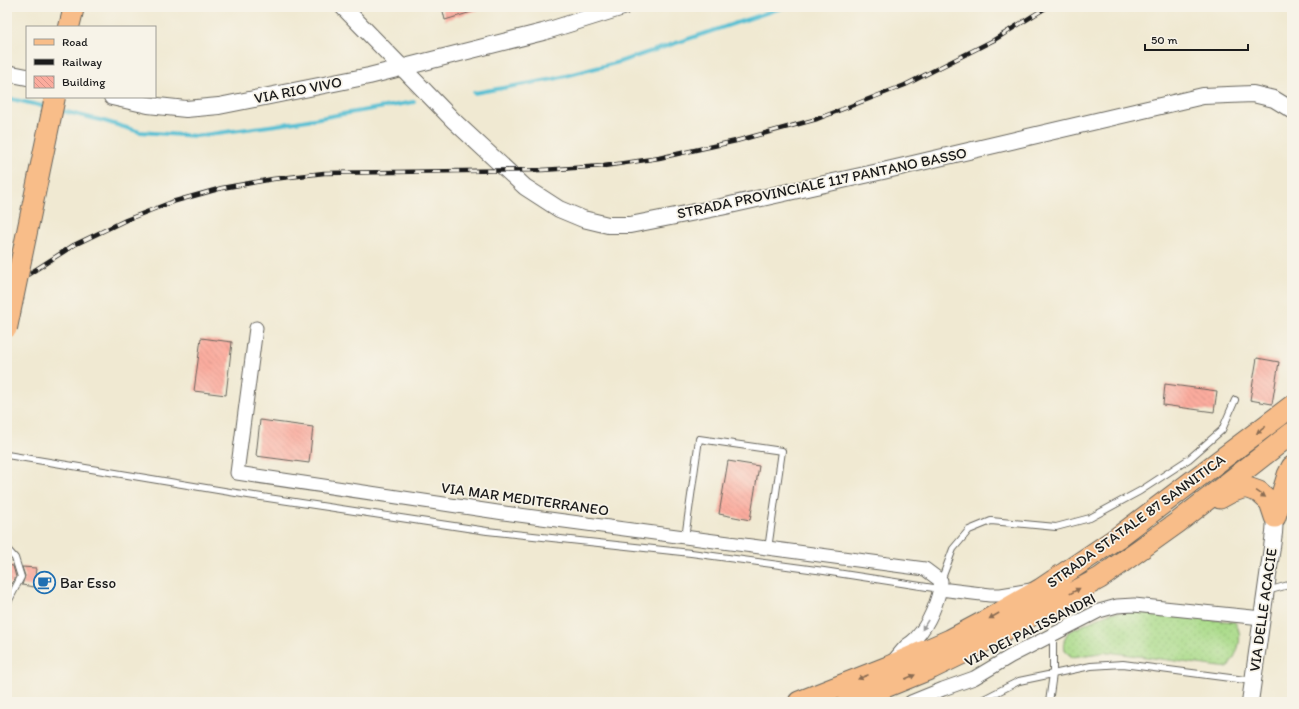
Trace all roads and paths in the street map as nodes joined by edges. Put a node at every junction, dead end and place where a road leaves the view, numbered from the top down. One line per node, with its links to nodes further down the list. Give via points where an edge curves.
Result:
1 (74, 7): 4 (main road)
2 (343, 7): 5 (street)
3 (623, 7): 5 (street, VIA RIO VIVO, via 543,32)
4 (69, 26)
5 (401, 67): 9 (street, VIA RIO VIVO, via 369,76 219,106 186,109); 10 (street, STRADA PROVINCIALE 117 PANTANO BASSO, via 525,187 559,209 583,219 608,225 630,225 721,207 1203,96 1253,94 1274,100)
6 (7, 73): 7 (street)
7 (26, 78)
8 (54, 98): 11 (main road, bridge)
9 (116, 98)
10 (1292, 110)
11 (7, 328)
12 (256, 328): 20 (street, VIA MAR MEDITERRANEO, via 237,473)
13 (1234, 400): 24 (lane, via 1222,430 1189,459 1140,491 1090,518 1056,527 991,521 969,530 953,549)
14 (1292, 406): 25 (highway, STRADA STATALE 87 SANNITICA, one-way to 25, via 1117,538)
15 (1292, 433): 19 (highway, STRADA STATALE 87 SANNITICA)
16 (7, 455): 24 (lane, via 479,530 706,555)
17 (1292, 467): 18 (highway)
18 (1275, 517): 19 (highway, one-way to 18, via 1231,492 1245,487 1259,492 1270,502); 26 (street, VIA DELLE ACACIE)
19 (1177, 523): 34 (highway, STRADA STATALE 87 SANNITICA, one-way to 19, via 932,668 989,639 1100,578)
20 (685, 538): 21 (street, VIA MAR MEDITERRANEO); 21 (lane, via 699,439 782,451)
21 (768, 548): 24 (street, VIA MAR MEDITERRANEO, via 925,569)
22 (7, 549): 27 (lane, via 15,558 21,577)
23 (1292, 584): 26 (lane)
24 (941, 585): 25 (street, via 990,595); 30 (street, one-way to 30, via 925,626 916,639 906,646)
25 (1041, 589): 30 (highway, STRADA STATALE 87 SANNITICA, one-way to 30, via 950,640)
26 (1266, 591): 28 (street, VIA DELLE ACACIE)
27 (7, 604)
28 (1262, 618): 29 (street, VIA DEI PALISSANDRI, via 1134,605 1117,606 1100,610); 32 (street, VIA DELLE ACACIE)
29 (1053, 634): 31 (lane); 35 (street, VIA DEI PALISSANDRI, via 974,678)
30 (888, 667): 33 (highway, STRADA STATALE 87 SANNITICA, one-way to 33)
31 (1054, 674): 32 (lane, via 1091,666 1123,664); 36 (lane, via 1019,681); 37 (lane)
32 (1253, 681): 38 (street, VIA DELLE ACACIE)
33 (799, 702)
34 (848, 702)
35 (912, 702)
36 (978, 702)
37 (1049, 702)
38 (1250, 702)

